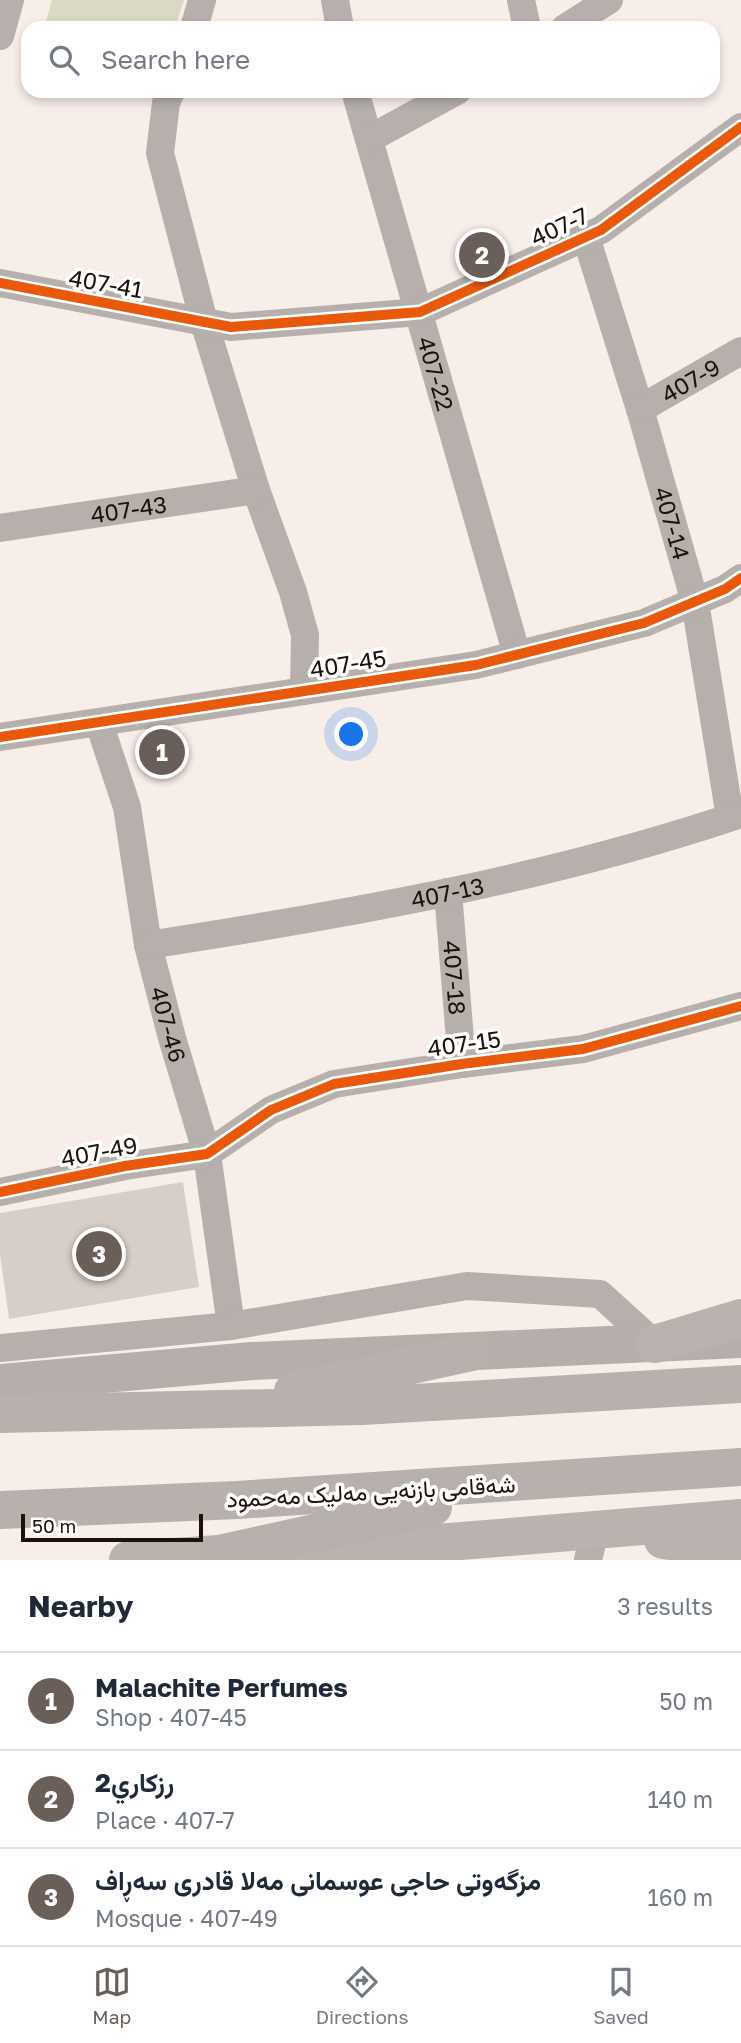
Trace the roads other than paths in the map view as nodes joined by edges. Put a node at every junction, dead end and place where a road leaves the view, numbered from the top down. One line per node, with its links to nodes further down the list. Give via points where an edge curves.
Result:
1 (10, 0): 10 (street)
2 (202, 0): 6 (street)
3 (335, 0): 7 (street)
4 (521, 0): 8 (street)
5 (609, 0): 9 (street)
6 (196, 21)
7 (339, 21)
8 (526, 21)
9 (576, 21)
10 (0, 36)
11 (168, 98): 19 (street, via 160,153)
12 (357, 98): 15 (street, 407-22)
13 (444, 98): 15 (street)
14 (741, 127): 16 (street, 407-7)
15 (369, 139): 18 (street, 407-22)
16 (586, 237): 18 (street, 407-7); 21 (street, 407-14)
17 (0, 283): 19 (street, 407-41)
18 (420, 312): 19 (street, 407-7, via 230,327); 26 (street, 407-22)
19 (204, 323): 22 (street)
20 (741, 351): 21 (street, 407-9)
21 (640, 409): 25 (street, 407-14)
22 (256, 490): 23 (street, 407-43); 27 (street, via 305,635)
23 (0, 528)
24 (741, 579): 25 (street, 407-45)
25 (695, 602): 26 (street, 407-45, via 644,623); 30 (street, 407-14)
26 (517, 655): 27 (street, 407-45)
27 (304, 691): 28 (street, 407-45)
28 (99, 723): 29 (street, 407-45); 32 (street, 407-46, via 127,807)
29 (0, 737)
30 (736, 815): 31 (street, 407-13, via 527,876)
31 (448, 892): 32 (street, 407-13); 34 (street, 407-18)
32 (148, 945): 35 (street, 407-46)
33 (741, 1006): 34 (street, 407-15, via 583,1049)
34 (462, 1064): 35 (street, 407-15, via 334,1084 271,1110)
35 (207, 1154): 36 (street, 407-49); 38 (street, 407-46)
36 (0, 1192)
37 (741, 1318): 40 (main road)
38 (231, 1326): 40 (street, via 467,1286 600,1294); 41 (street)
39 (741, 1339): 40 (main road)
40 (655, 1344): 42 (main road)
41 (0, 1348)
42 (472, 1352): 43 (main road, via 252,1361); 45 (highway)
43 (0, 1384)
44 (741, 1384): 45 (highway, via 362,1406)
45 (206, 1409): 46 (highway)
46 (0, 1414)
47 (741, 1467): 48 (highway, شەقامی بازنەیی مەلیک مەحمود)
48 (551, 1480): 49 (highway, شەقامی بازنەیی مەلیک مەحمود); 53 (highway)
49 (0, 1510)
50 (741, 1518): 51 (main road)
51 (592, 1545): 52 (main road); 54 (main road)
52 (741, 1551)
53 (219, 1554): 54 (main road); 55 (main road)
54 (326, 1556)
55 (128, 1560)

